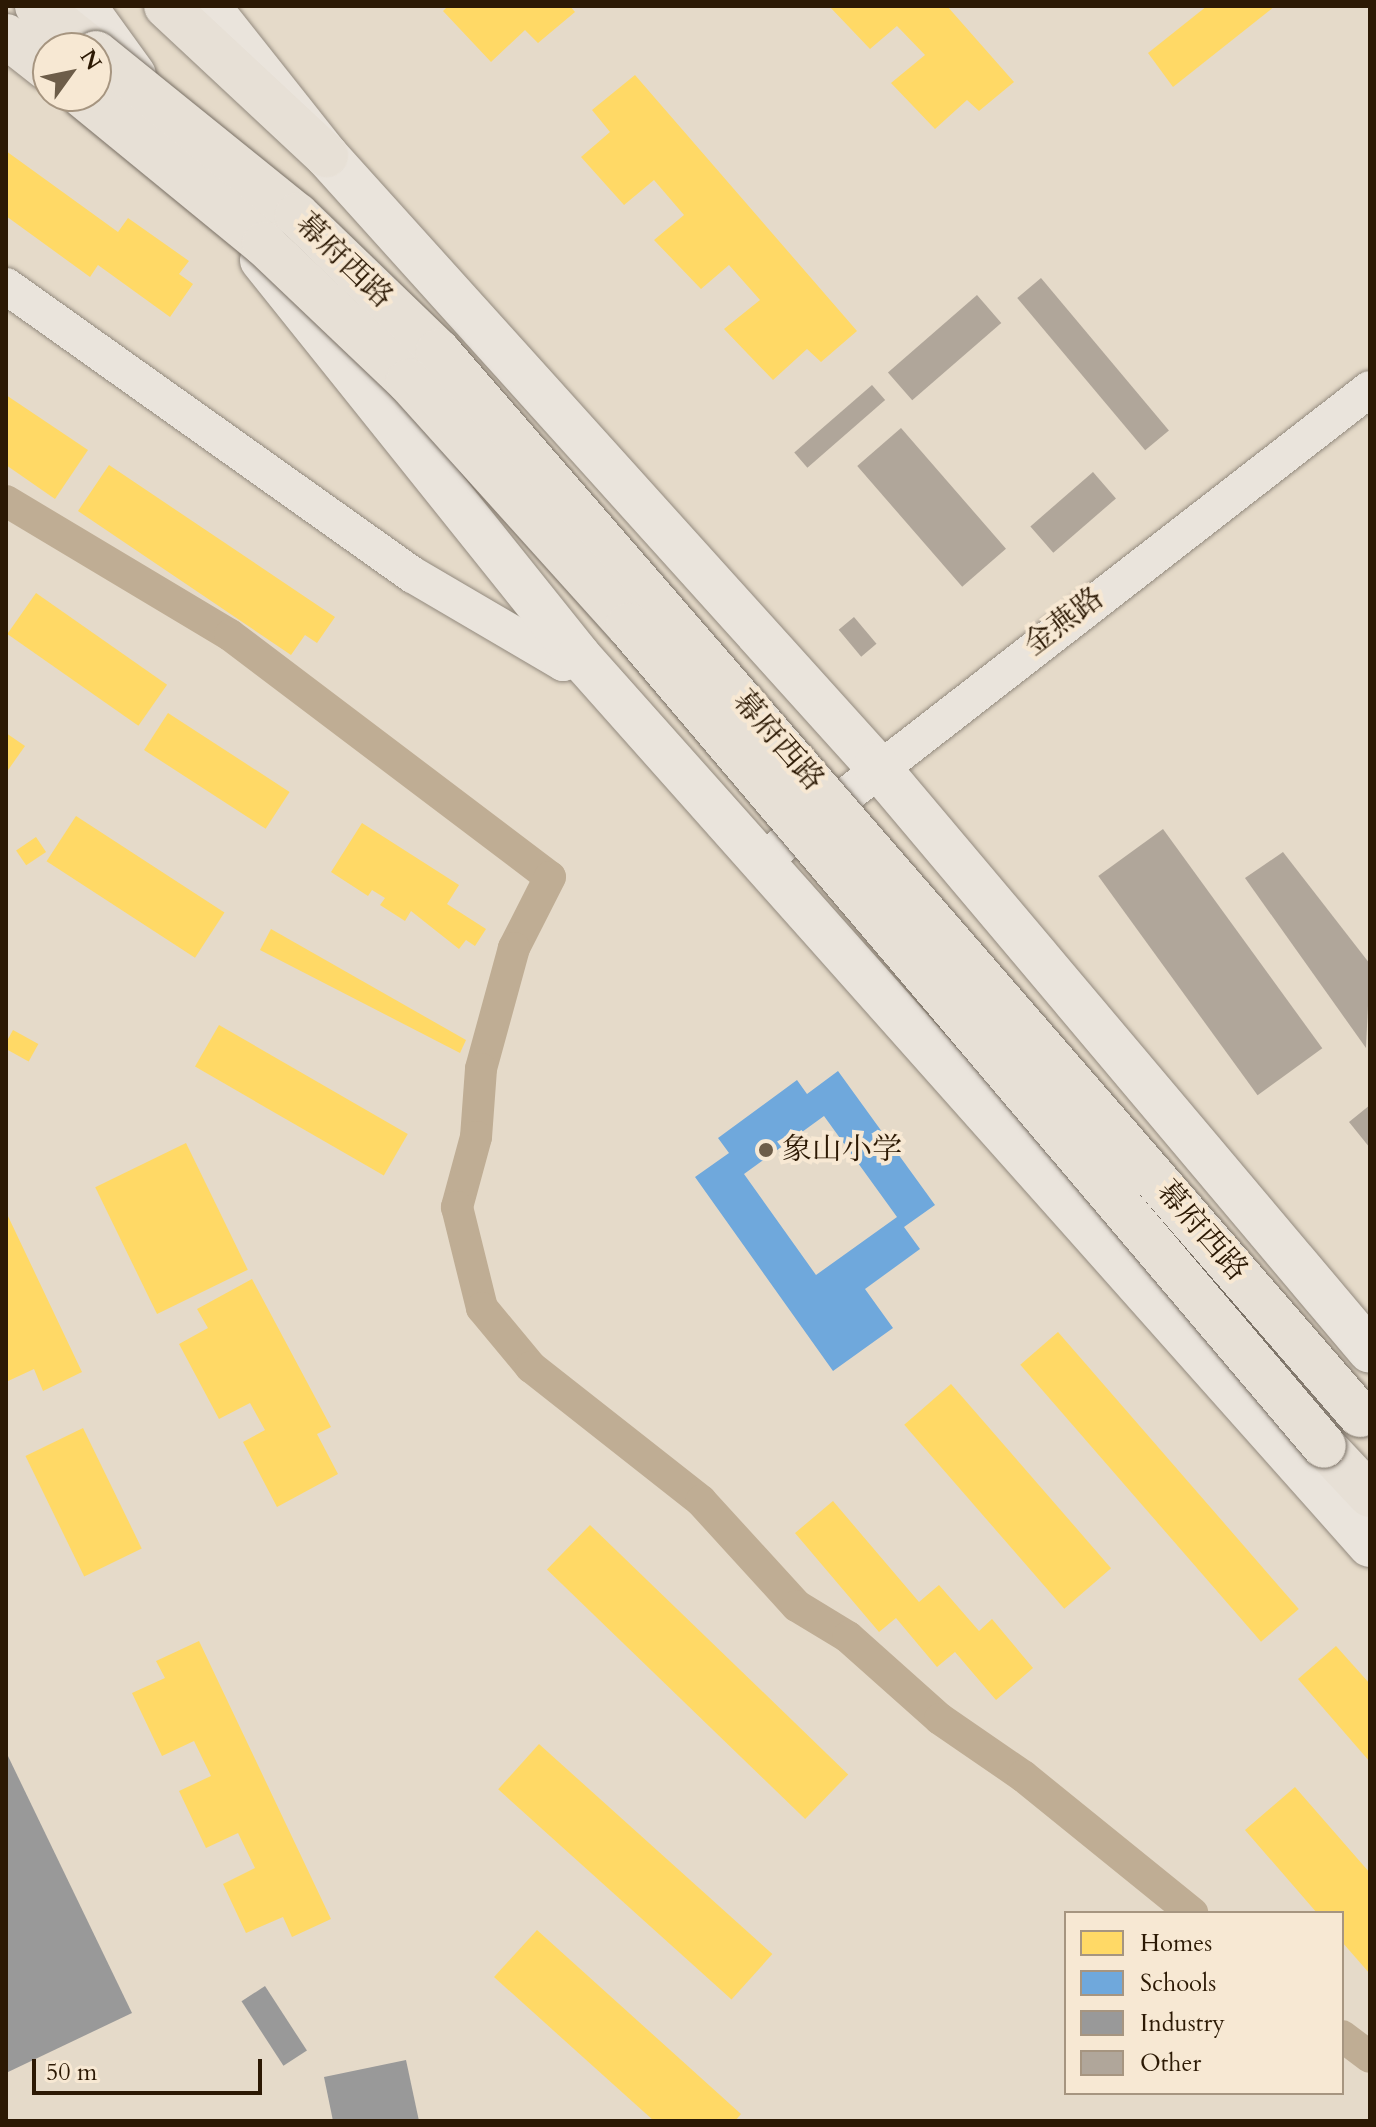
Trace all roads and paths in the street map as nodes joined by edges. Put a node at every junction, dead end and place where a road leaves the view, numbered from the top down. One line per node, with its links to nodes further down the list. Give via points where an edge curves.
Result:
1 (37, 6): 5 (highway)
2 (84, 6): 13 (main road, 幕府西路, via 255,250)
3 (166, 6): 10 (highway)
4 (208, 6): 10 (main road, 幕府西路)
5 (70, 32)
6 (6, 36): 7 (highway)
7 (32, 56)
8 (112, 66): 23 (highway, 幕府西路, bridge, via 297,215 438,351)
9 (103, 112): 24 (highway, 幕府西路, bridge, via 264,244 408,381 628,625 1324,1446)
10 (326, 155): 14 (main road, 幕府西路)
11 (6, 286): 15 (street, via 413,575 563,663)
12 (1370, 389): 17 (street, 金燕路)
13 (468, 518): 15 (main road, 幕府西路); 16 (main road, via 528,535 613,591)
14 (746, 622): 16 (main road, via 745,658 723,678); 17 (main road, 幕府西路)
15 (579, 656): 19 (main road, 幕府西路)
16 (687, 675): 18 (main road)
17 (876, 765): 18 (street, 金燕路); 20 (main road, 幕府西路)
18 (812, 819): 19 (street, 金燕路)
19 (763, 860): 21 (main road, 幕府西路)
20 (1003, 916): 21 (main road, via 943,922 920,942 903,976); 22 (main road, 幕府西路)
21 (903, 1017): 24 (main road, 幕府西路)
22 (1370, 1351)
23 (1365, 1420)
24 (1359, 1508): 25 (main road, 幕府西路)
25 (1370, 1545)

